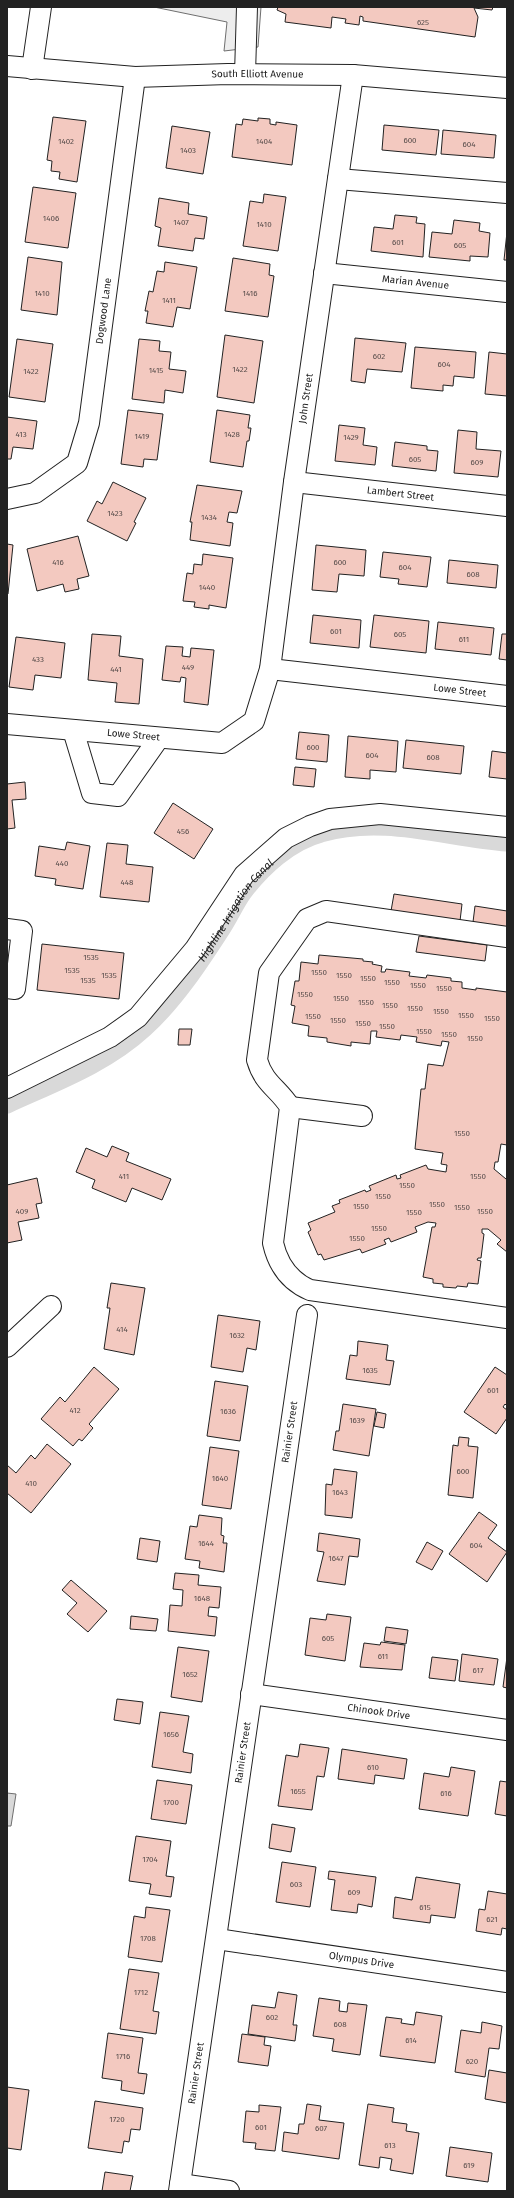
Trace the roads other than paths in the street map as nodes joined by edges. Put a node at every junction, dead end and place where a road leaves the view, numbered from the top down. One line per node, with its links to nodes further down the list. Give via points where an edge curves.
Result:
1 (41, 7): 4 (street)
2 (247, 7): 5 (street)
3 (7, 66): 4 (street, South Elliott Avenue)
4 (32, 69): 7 (street, South Elliott Avenue)
5 (245, 74): 6 (street, South Elliott Avenue); 7 (street, South Elliott Avenue)
6 (353, 75): 8 (street, South Elliott Avenue); 9 (street, John Street)
7 (135, 78): 14 (street, Dogwood Lane, via 87,430 77,463 35,493)
8 (507, 88)
9 (338, 179): 10 (street); 11 (street, John Street)
10 (507, 193)
11 (324, 273): 12 (street, Marian Avenue); 13 (street, John Street)
12 (507, 292)
13 (294, 482): 15 (street, Lambert Street); 16 (street, John Street)
14 (7, 499)
15 (507, 506)
16 (270, 669): 17 (street, Lowe Street); 18 (street, John Street)
17 (507, 696)
18 (254, 721): 21 (street, Lowe Street, via 222,742)
19 (7, 724): 20 (street, Lowe Street)
20 (73, 730): 21 (street, Lowe Street); 21 (street, via 92,793 118,796)
21 (158, 738)
22 (507, 827): 26 (street, via 380,814 330,819 286,838 244,875 195,949 138,1017 110,1037)
23 (7, 929): 25 (street, via 22,931 15,989)
24 (507, 937): 27 (street, via 326,911 307,919 269,973 257,1060 260,1072 267,1083 284,1097)
25 (7, 988)
26 (7, 1088)
27 (290, 1107): 28 (street); 31 (street, via 273,1243 276,1260 288,1276 299,1286 310,1290)
28 (362, 1116)
29 (51, 1306): 32 (street)
30 (307, 1315): 33 (street, Rainier Street)
31 (507, 1318)
32 (7, 1347)
33 (251, 1694): 34 (street, Chinook Drive); 35 (street, Rainier Street)
34 (507, 1730)
35 (216, 1939): 36 (street, Olympus Drive); 37 (street, Rainier Street)
36 (507, 1982)
37 (180, 2188): 38 (street)
38 (229, 2191)

